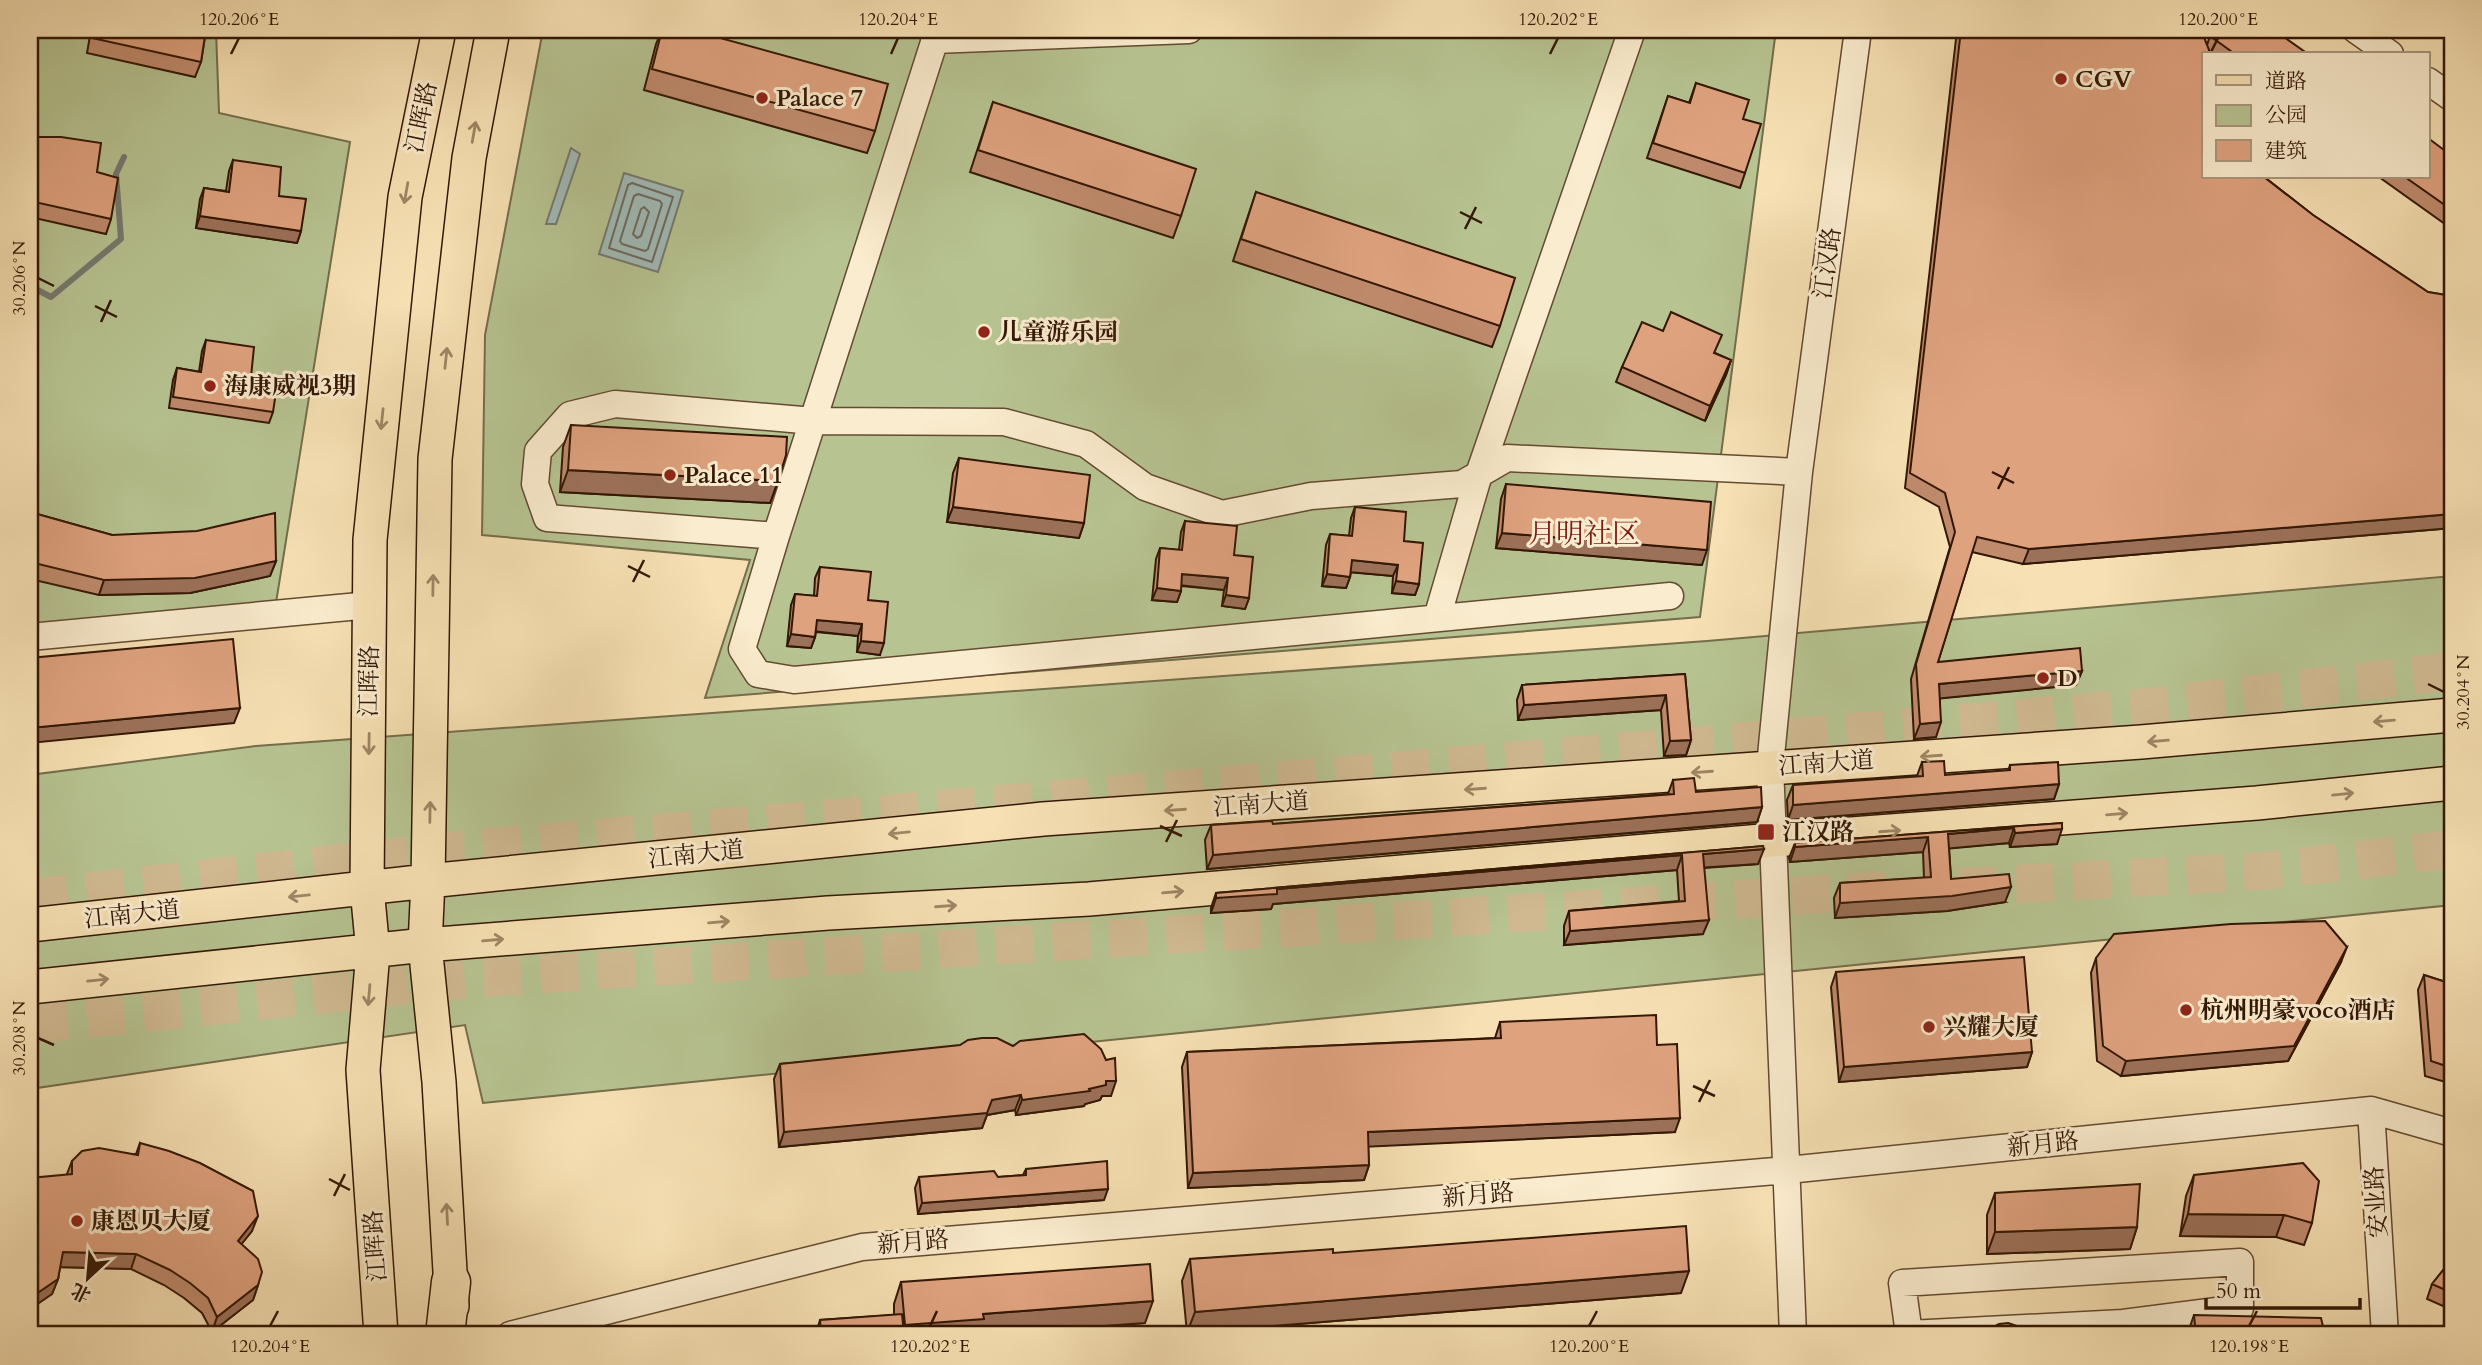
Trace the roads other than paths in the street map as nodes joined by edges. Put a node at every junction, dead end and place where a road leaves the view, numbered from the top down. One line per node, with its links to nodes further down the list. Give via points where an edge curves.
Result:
1 (439, 30): 16 (main road, 江晖路, one-way to 16, via 405,197 370,540)
2 (493, 30): 23 (main road, one-way to 2, via 435,459 469,158)
3 (1189, 30): 7 (street)
4 (1632, 30): 13 (street)
5 (1858, 30): 12 (street, 江汉路)
6 (2356, 30): 8 (street)
7 (936, 35): 11 (street)
8 (2387, 52)
9 (2430, 82): 10 (street)
10 (2452, 98)
11 (814, 421): 13 (street, via 1004,422 1086,444 1145,487 1222,514 1311,496 1462,484); 14 (street); 14 (street, via 615,404 570,415 538,451 535,484 547,518)
12 (1799, 472): 13 (street, via 1507,458); 20 (street, 江汉路)
13 (1479, 474): 17 (street)
14 (776, 536): 17 (street, via 742,649 758,674 794,680)
15 (1670, 596): 17 (street)
16 (370, 605): 18 (street); 24 (main road, 江晖路, one-way to 24)
17 (1437, 618)
18 (30, 637)
19 (2452, 715): 20 (main road, 江南大道, one-way to 20, via 2141,742)
20 (1770, 766): 22 (street, 江汉路); 23 (main road, 江南大道, one-way to 23, via 1043,819)
21 (2452, 783): 22 (main road, one-way to 21, via 2128,814)
22 (1773, 840): 26 (main road, one-way to 22, via 828,913 1089,899); 31 (street, 江汉路)
23 (428, 881): 24 (main road, 江南大道); 26 (main road)
24 (367, 888): 25 (main road, 江南大道, one-way to 25); 27 (main road, 江晖路)
25 (30, 925)
26 (425, 945): 27 (main road); 32 (main road, one-way to 26)
27 (373, 952): 28 (main road, one-way to 27); 34 (main road, 江晖路, one-way to 34, via 363,1070)
28 (30, 987)
29 (2371, 1110): 30 (street, 新月路); 31 (street, 新月路); 39 (street, 安业路)
30 (2452, 1133)
31 (1788, 1170): 37 (street, 新月路, via 862,1247); 38 (street, 江汉路)
32 (451, 1282): 35 (highway); 36 (main road)
33 (2123, 1329): 33 (street, via 2240,1308 2240,1262 1902,1283 1909,1334)
34 (381, 1335)
35 (445, 1335)
36 (454, 1335)
37 (510, 1335)
38 (1793, 1335)
39 (2385, 1335)

